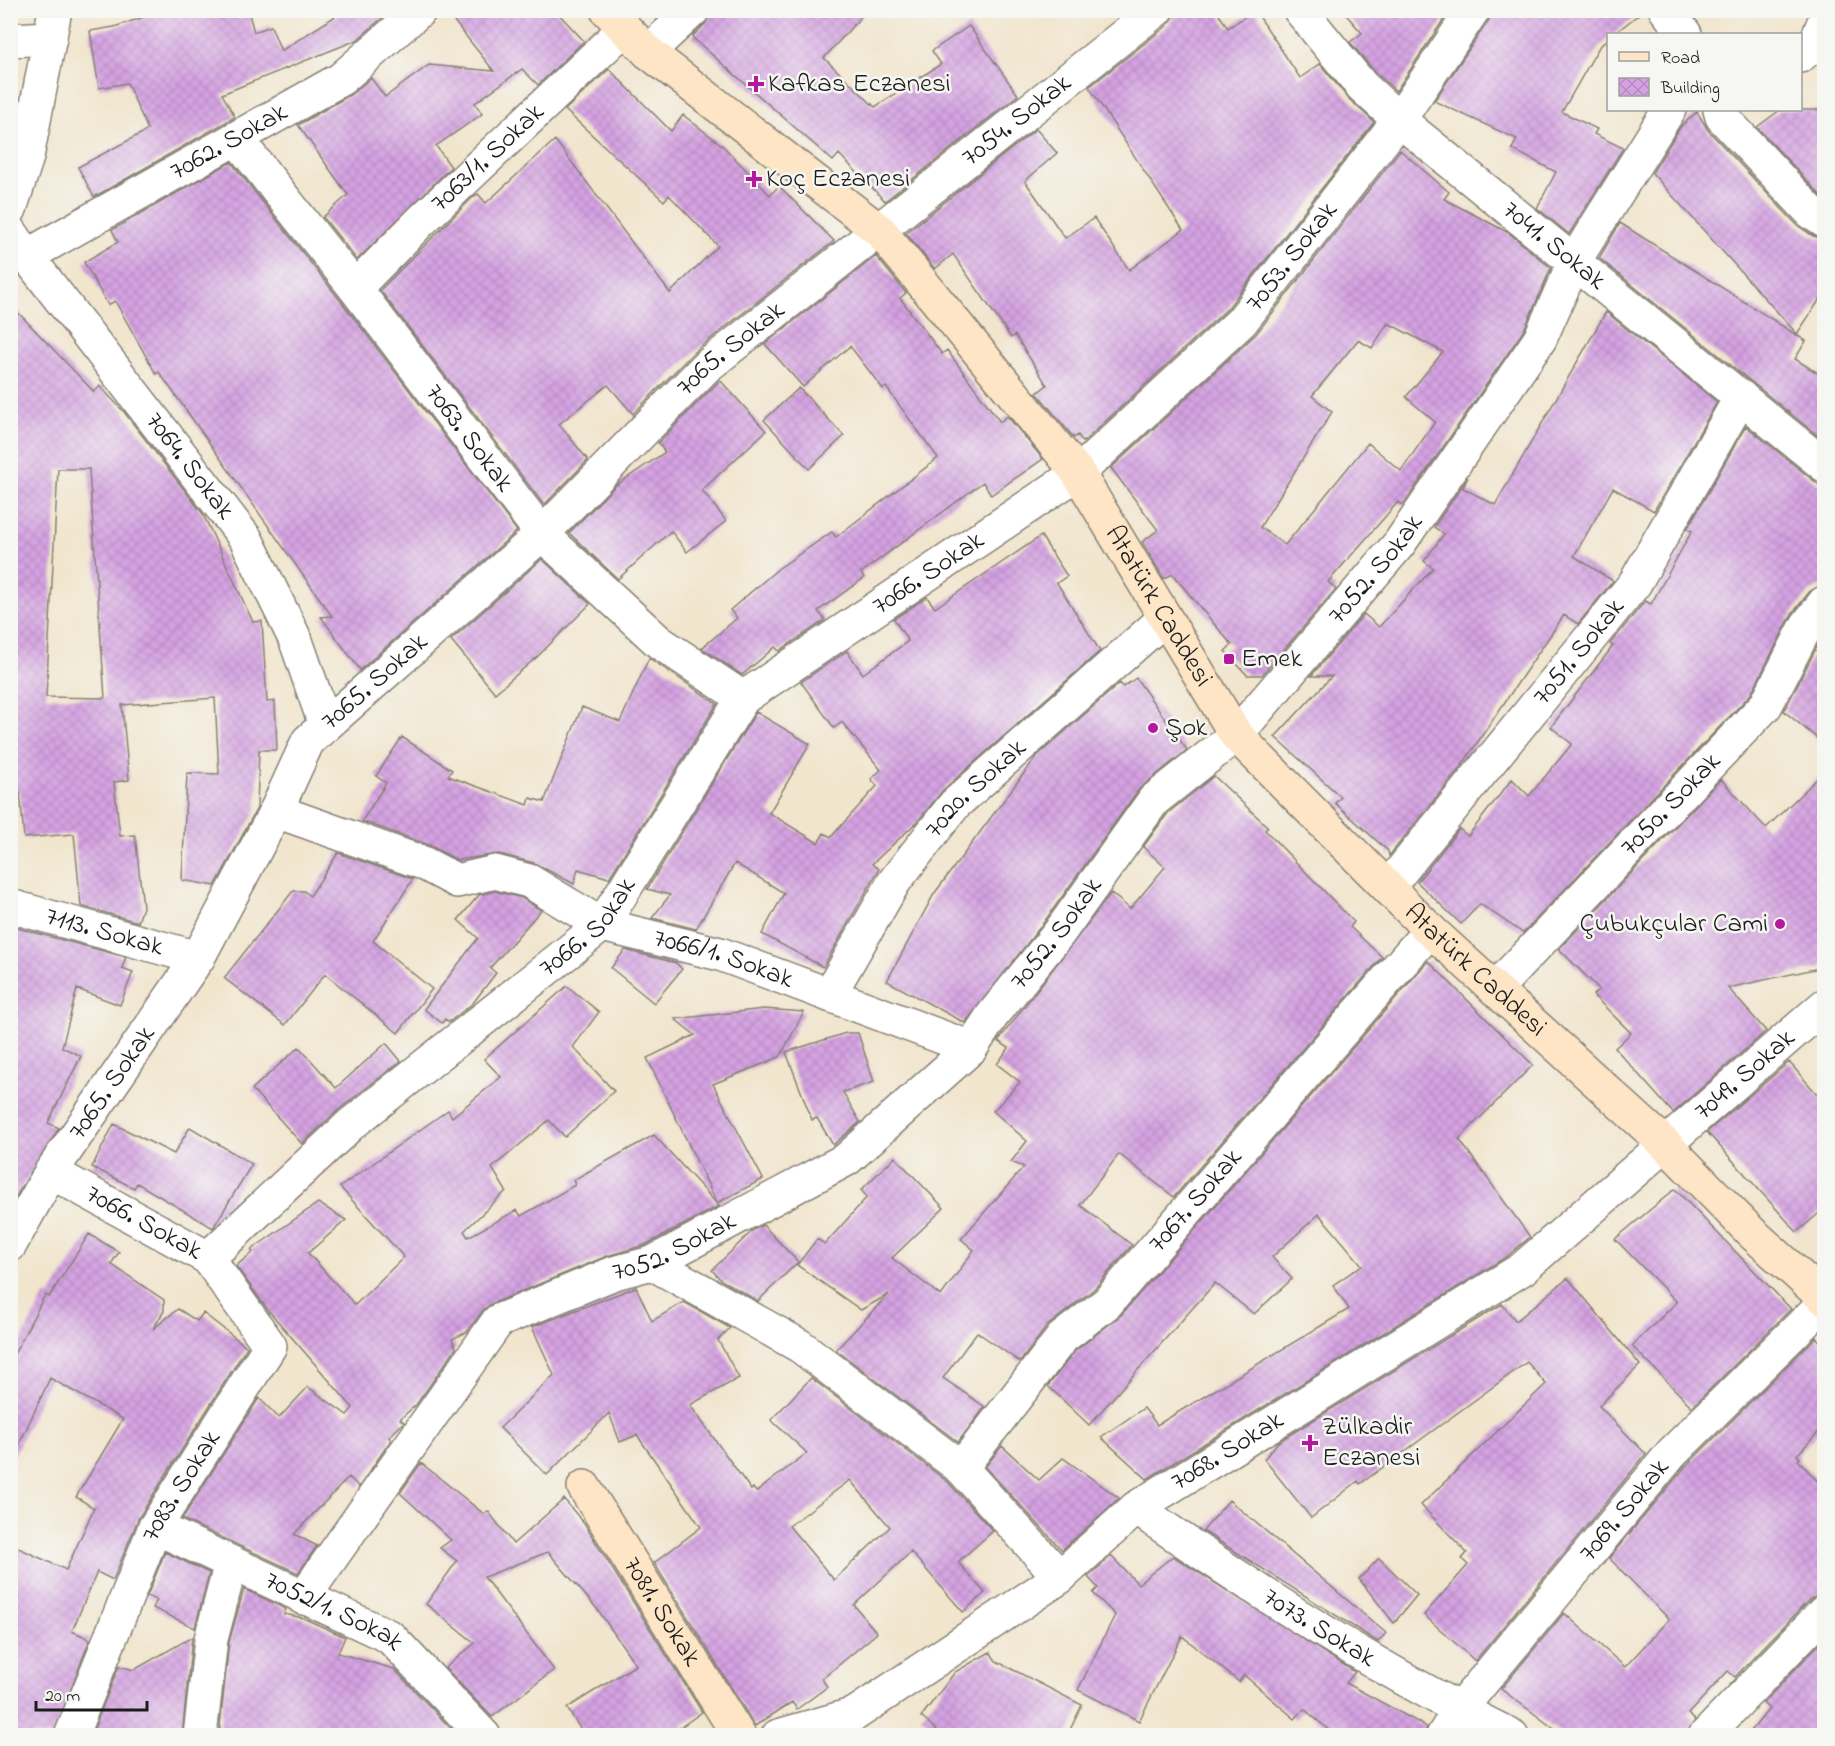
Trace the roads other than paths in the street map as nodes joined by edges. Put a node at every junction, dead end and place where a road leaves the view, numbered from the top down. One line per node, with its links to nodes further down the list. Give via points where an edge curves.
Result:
1 (420, 10): 15 (street, 7062. Sokak, via 341,79)
2 (693, 10): 11 (street)
3 (1156, 10): 18 (street, 7054. Sokak)
4 (1300, 10): 14 (street, 7041. Sokak, via 1362,86)
5 (1473, 10): 14 (street, 7053. Sokak)
6 (1666, 10): 9 (street)
7 (615, 20): 11 (main road, Atatürk Caddesi); 21 (street, 7063/1. Sokak)
8 (53, 24): 10 (street); 16 (street, via 27,157)
9 (1683, 33)
10 (10, 40)
11 (648, 52): 18 (main road, Atatürk Caddesi)
12 (1668, 111): 20 (street, 7052. Sokak)
13 (1725, 112): 17 (street, via 1811,212)
14 (1400, 120): 20 (street, 7041. Sokak); 24 (street, 7053. Sokak, via 1241,322)
15 (236, 138): 19 (street, 7062. Sokak); 21 (street, 7063. Sokak)
16 (10, 209)
17 (1824, 221)
18 (880, 231): 24 (main road, Atatürk Caddesi); 25 (street, 7065. Sokak, via 706,367)
19 (19, 243): 29 (street, 7064. Sokak, via 246,539 296,641)
20 (1575, 260): 22 (street, 7041. Sokak); 30 (street, 7052. Sokak, via 1540,339 1399,544)
21 (355, 288): 25 (street, 7063. Sokak)
22 (1741, 397): 23 (street, 7041. Sokak); 32 (street, 7051. Sokak, via 1635,583)
23 (1824, 465)
24 (1078, 473): 27 (main road, Atatürk Caddesi); 28 (street, 7066. Sokak)
25 (542, 534): 28 (street, 7063. Sokak, via 659,642); 29 (street, 7065. Sokak)
26 (1824, 603): 37 (street, 7050. Sokak, via 1807,625 1766,705)
27 (1164, 619): 30 (main road, Atatürk Caddesi); 38 (street, 7020. Sokak, via 955,804 894,882)
28 (743, 698): 34 (street, 7066. Sokak)
29 (325, 724): 31 (street, 7065. Sokak, via 308,741)
30 (1236, 735): 32 (main road, Atatürk Caddesi); 40 (street, 7052. Sokak, via 1154,800)
31 (276, 811): 34 (street, 7066/1. Sokak, via 423,863 457,881 495,872 529,881); 36 (street, 7065. Sokak)
32 (1388, 887): 35 (main road, Atatürk Caddesi)
33 (10, 906): 36 (street, 7113. Sokak)
34 (602, 925): 38 (street, 7066/1. Sokak, via 720,954); 44 (street, 7066. Sokak, via 350,1125)
35 (1430, 930): 37 (main road, Atatürk Caddesi); 48 (street, 7067. Sokak, via 1107,1303 1062,1338)
36 (198, 958): 42 (street, 7065. Sokak)
37 (1495, 989): 41 (main road, Atatürk Caddesi)
38 (829, 995): 40 (street, 7066/1. Sokak)
39 (1824, 1006): 41 (street, 7049. Sokak)
40 (971, 1048): 45 (street, 7052. Sokak, via 847,1159)
41 (1664, 1143): 46 (main road, Atatürk Caddesi, via 1751,1232); 50 (street, 7068. Sokak, via 1522,1269)
42 (51, 1172): 43 (street, 7065. Sokak); 44 (street, 7066. Sokak)
43 (10, 1245)
44 (208, 1258): 51 (street, 7083. Sokak, via 270,1346)
45 (652, 1263): 48 (street, via 800,1346); 54 (street, 7052. Sokak, via 614,1273 498,1321)
46 (1824, 1298)
47 (1824, 1303): 56 (street, 7069. Sokak, via 1671,1453)
48 (961, 1468): 53 (street)
49 (584, 1487): 61 (main road, 7081. Sokak)
50 (1136, 1508): 53 (street, 7068. Sokak); 56 (street, 7073. Sokak)
51 (155, 1527): 52 (street, 7052/1. Sokak); 58 (street, 7083. Sokak)
52 (231, 1563): 54 (street, 7052/1. Sokak); 59 (street, via 212,1639)
53 (1060, 1578): 57 (street, 7068. Sokak)
54 (303, 1598): 60 (street, 7052/1. Sokak, via 390,1637)
55 (1824, 1612): 64 (street)
56 (1451, 1723): 63 (street, 7073. Sokak)
57 (858, 1725): 62 (street, 7068. Sokak)
58 (71, 1736)
59 (200, 1736)
60 (484, 1736)
61 (740, 1736)
62 (778, 1736)
63 (1512, 1736)
64 (1705, 1736)

